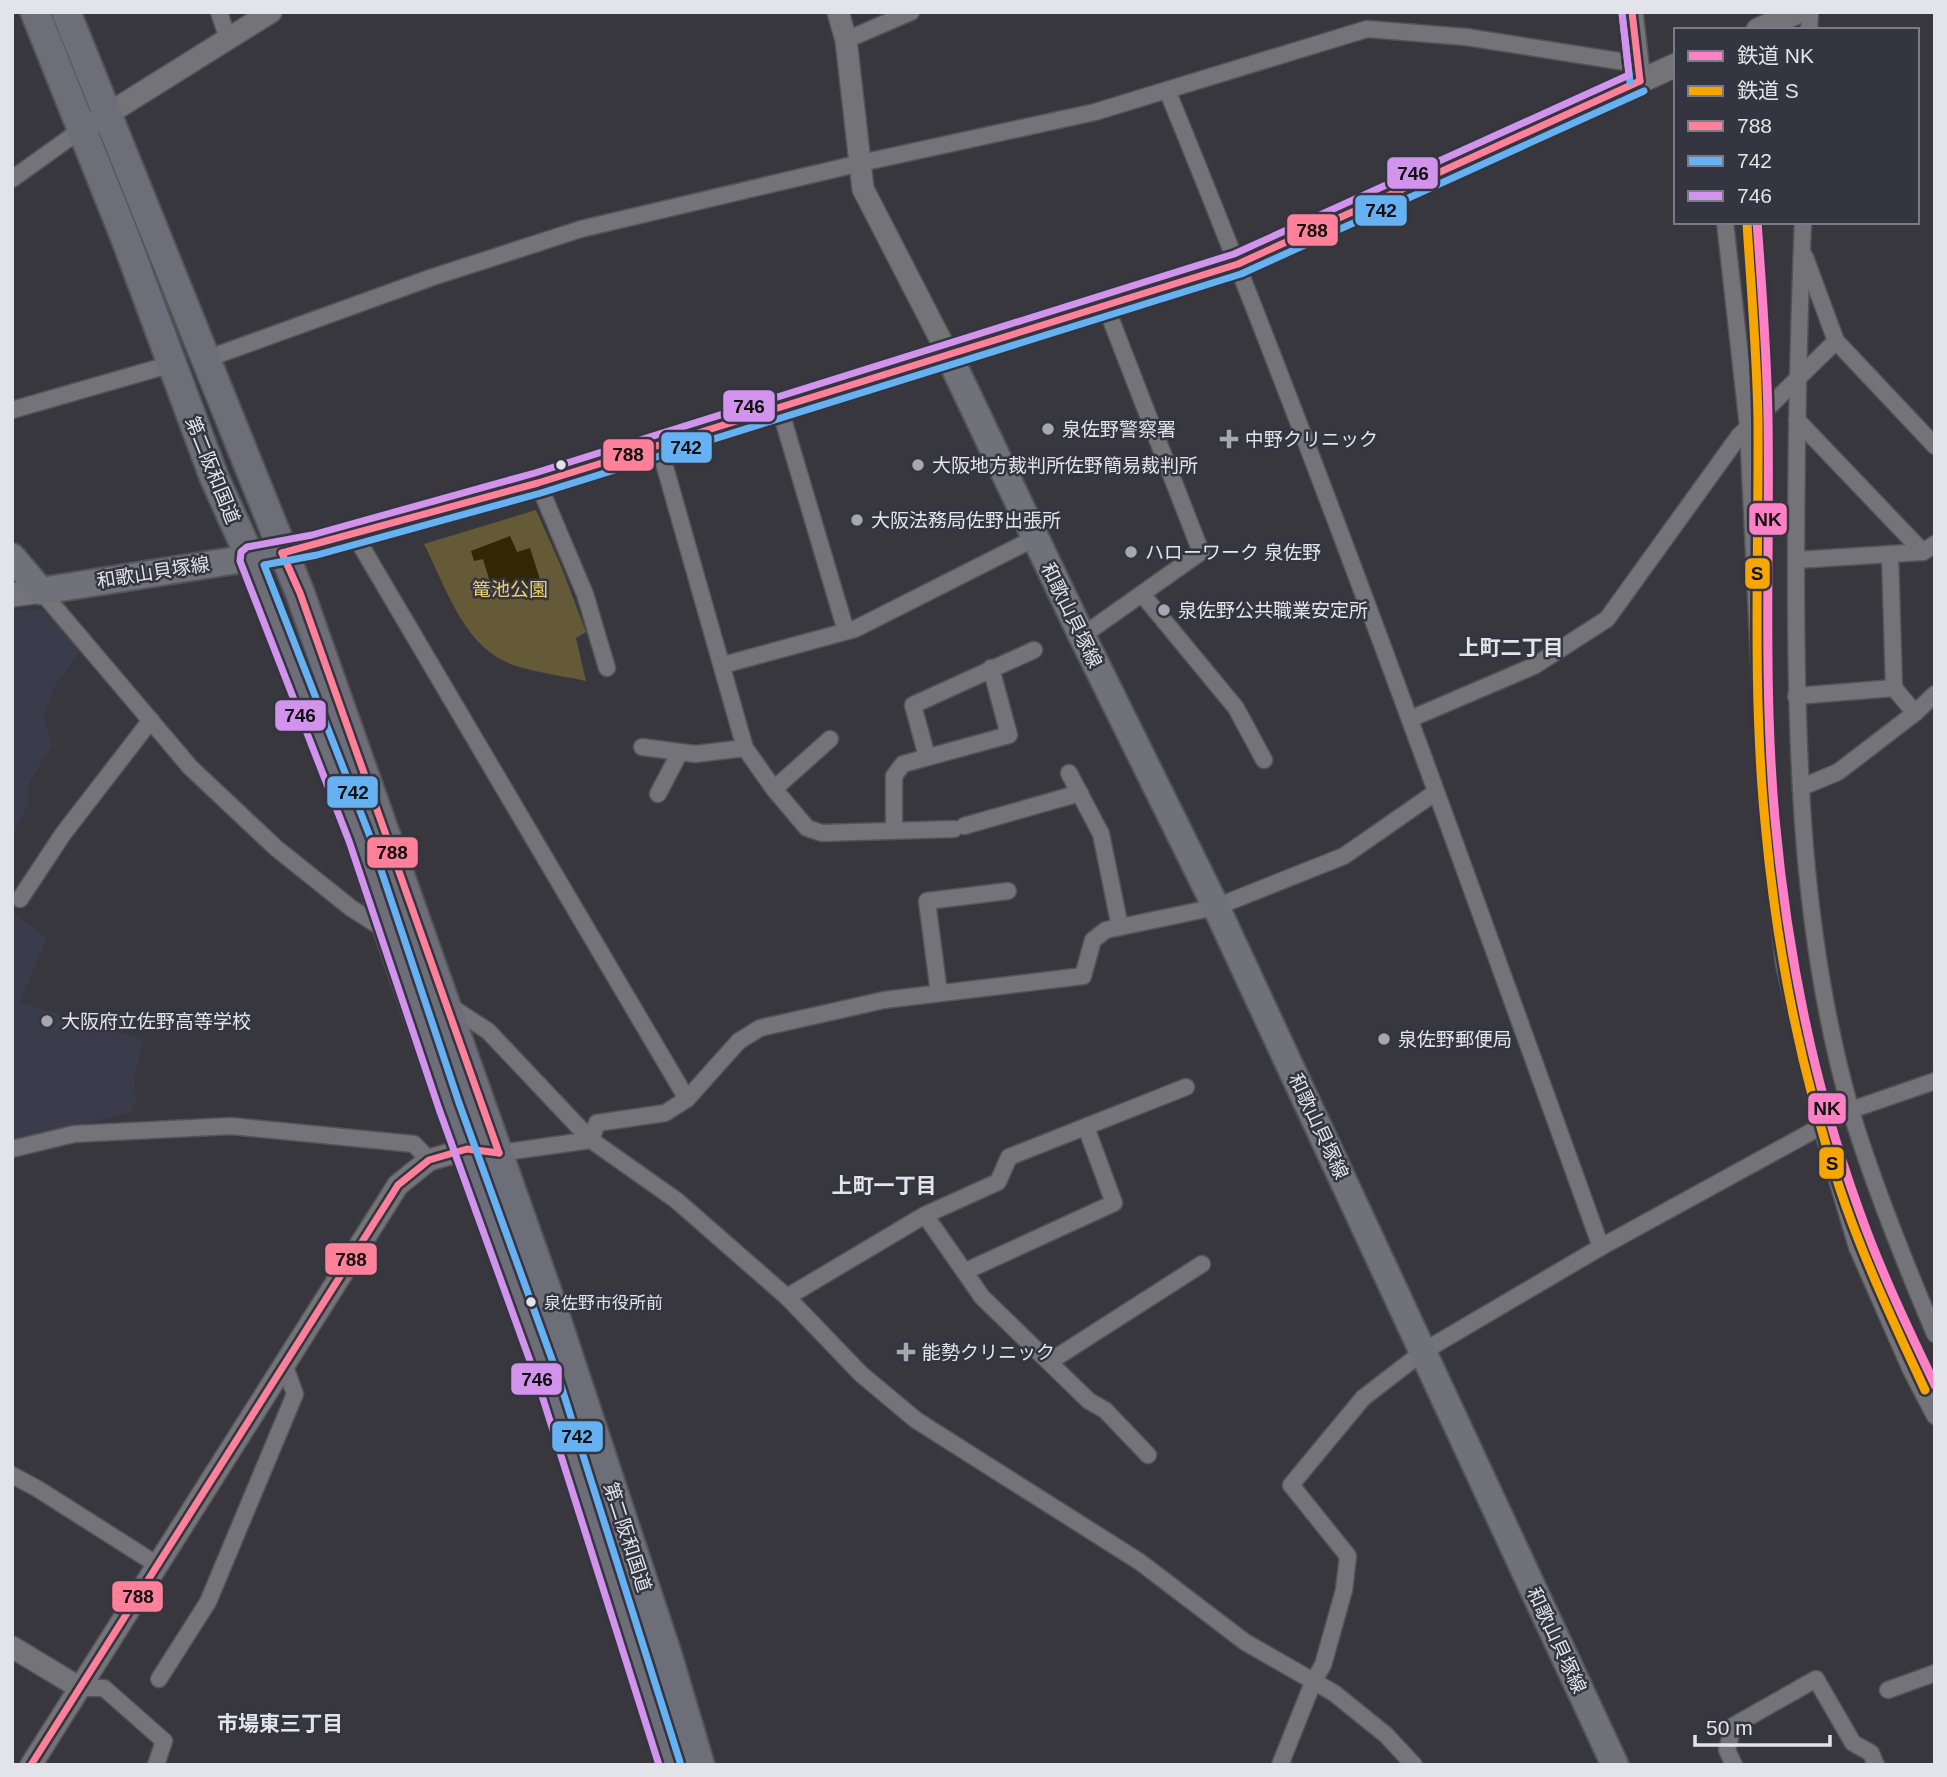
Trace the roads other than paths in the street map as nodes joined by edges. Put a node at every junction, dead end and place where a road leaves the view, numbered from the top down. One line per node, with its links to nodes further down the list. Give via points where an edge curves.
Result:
1 (35, 12): 18 (highway, 第二阪和国道)
2 (66, 12): 17 (highway, 第二阪和国道)
3 (219, 12): 12 (street)
4 (271, 12): 12 (street)
5 (838, 12): 13 (street)
6 (911, 12): 13 (street)
7 (1363, 12): 11 (street)
8 (1632, 12): 15 (street)
9 (1797, 12): 10 (main road)
10 (1762, 28)
11 (1367, 29): 15 (street, via 1466,37); 16 (street)
12 (228, 39): 17 (street)
13 (846, 40): 19 (street)
14 (1674, 65): 15 (main road)
15 (1639, 72): 24 (main road)
16 (1167, 90): 19 (street, via 1095,112); 24 (street)
17 (107, 114): 18 (street); 28 (highway, 第二阪和国道)
18 (82, 129): 20 (street); 29 (highway, 第二阪和国道)
19 (861, 163): 27 (street, via 863,189); 28 (street, via 581,229)
20 (12, 179)
21 (1725, 224): 34 (street)
22 (1803, 224): 23 (street)
23 (1802, 250): 26 (street); 30 (street)
24 (1238, 264): 25 (main road); 59 (street)
25 (1106, 307): 27 (main road); 48 (street, via 1201,552)
26 (1836, 341): 30 (street); 36 (street)
27 (949, 356): 31 (main road, 和歌山貝塚線); 39 (main road, 和歌山貝塚線)
28 (205, 359): 41 (highway, 第二阪和国道)
29 (172, 364): 32 (street); 44 (highway, 第二阪和国道)
30 (1797, 379): 33 (street); 34 (street)
31 (780, 409): 35 (main road, 和歌山貝塚線); 49 (street)
32 (12, 410)
33 (1797, 420): 40 (street); 45 (street)
34 (1748, 426): 59 (street, via 1607,619 1534,666); 86 (street, via 1766,806 1784,964)
35 (659, 446): 37 (main road, 和歌山貝塚線); 52 (street)
36 (1935, 446)
37 (538, 483): 38 (main road, 和歌山貝塚線); 53 (street, via 585,594)
38 (354, 534): 41 (main road, 和歌山貝塚線); 83 (street)
39 (1035, 538): 49 (street); 50 (main road, 和歌山貝塚線)
40 (1929, 548): 42 (street)
41 (282, 553): 44 (main road, 和歌山貝塚線); 80 (highway, 第二阪和国道)
42 (1890, 554): 45 (street); 55 (street)
43 (12, 557): 46 (main road)
44 (250, 557): 46 (main road, 和歌山貝塚線); 78 (highway, 第二阪和国道, via 359,838)
45 (1796, 560): 57 (street)
46 (41, 591): 47 (main road); 60 (street)
47 (12, 594)
48 (1142, 594): 50 (street); 66 (street, via 1236,708)
49 (846, 631): 52 (street)
50 (1082, 636): 76 (main road, 和歌山貝塚線)
51 (1034, 650): 54 (street)
52 (723, 665): 63 (street)
53 (607, 668)
54 (991, 668): 65 (street, via 913,705); 65 (street, via 1009,735)
55 (1894, 688): 57 (street); 58 (street)
56 (1935, 694): 58 (street)
57 (1796, 696): 68 (street)
58 (1915, 713): 68 (street, via 1838,772)
59 (1410, 719): 70 (street)
60 (151, 720): 75 (street, via 63,834); 78 (street, via 190,767 276,848)
61 (830, 739): 69 (street)
62 (642, 747): 64 (street)
63 (745, 748): 64 (street); 69 (street)
64 (680, 752): 72 (street)
65 (927, 757): 73 (street, via 903,764 894,776)
66 (1264, 760)
67 (1069, 773): 71 (street)
68 (1802, 787): 84 (street, via 1811,911)
69 (774, 789): 73 (street, via 807,828 822,834)
70 (1436, 792): 76 (street, via 1344,856); 93 (street)
71 (1080, 793): 73 (street, via 959,828); 77 (street, via 1101,834)
72 (658, 794)
73 (894, 831)
74 (1008, 891): 79 (street, via 928,901)
75 (20, 899)
76 (1216, 907): 77 (street); 98 (main road, 和歌山貝塚線)
77 (1120, 927): 79 (street, via 1093,940 1083,976)
78 (389, 932): 89 (highway, 第二阪和国道)
79 (939, 993): 83 (street, via 884,1000 760,1028 738,1041)
80 (446, 1004): 87 (street, via 488,1031); 90 (highway, 第二阪和国道)
81 (1935, 1081): 84 (street)
82 (1186, 1087): 85 (street)
83 (687, 1099): 87 (street, via 665,1113 597,1123)
84 (1851, 1110): 86 (street); 97 (street, via 1896,1242)
85 (1086, 1127): 92 (street, via 1009,1157 998,1182); 95 (street, via 1114,1203)
86 (1822, 1128): 93 (street); 101 (street, via 1857,1247)
87 (591, 1140): 90 (street); 96 (street, via 676,1200)
88 (12, 1149): 91 (street, via 74,1134 231,1126 414,1144)
89 (467, 1149): 90 (street); 91 (street); 113 (highway, 第二阪和国道, via 548,1380)
90 (499, 1153): 114 (highway, 第二阪和国道)
91 (429, 1160): 100 (street, via 398,1185)
92 (925, 1215): 95 (street); 96 (street)
93 (1601, 1247): 98 (street)
94 (1202, 1264): 99 (street)
95 (965, 1272): 99 (street, via 982,1297)
96 (787, 1297): 108 (street, via 861,1374 916,1420 1140,1562 1245,1642)
97 (1935, 1334)
98 (1424, 1351): 108 (street, via 1363,1398 1291,1485 1348,1556 1344,1590 1323,1665); 117 (main road, 和歌山貝塚線)
99 (1049, 1363): 102 (street, via 1105,1410)
100 (284, 1364): 104 (street); 107 (street, via 295,1394 208,1602)
101 (1935, 1416)
102 (1148, 1455)
103 (12, 1475): 104 (street)
104 (156, 1564): 109 (street)
105 (12, 1647): 109 (street)
106 (1935, 1673): 110 (street)
107 (159, 1679)
108 (1314, 1680): 115 (street); 116 (street, via 1386,1735)
109 (80, 1688): 111 (street); 112 (street, via 104,1688 164,1741)
110 (1888, 1690)
111 (31, 1765)
112 (156, 1765)
113 (670, 1765)
114 (700, 1765)
115 (1280, 1765)
116 (1414, 1765)
117 (1615, 1765)
118 (1734, 1765): 119 (street, via 1727,1750 1733,1726 1816,1679 1853,1743 1871,1753)
119 (1876, 1765)

